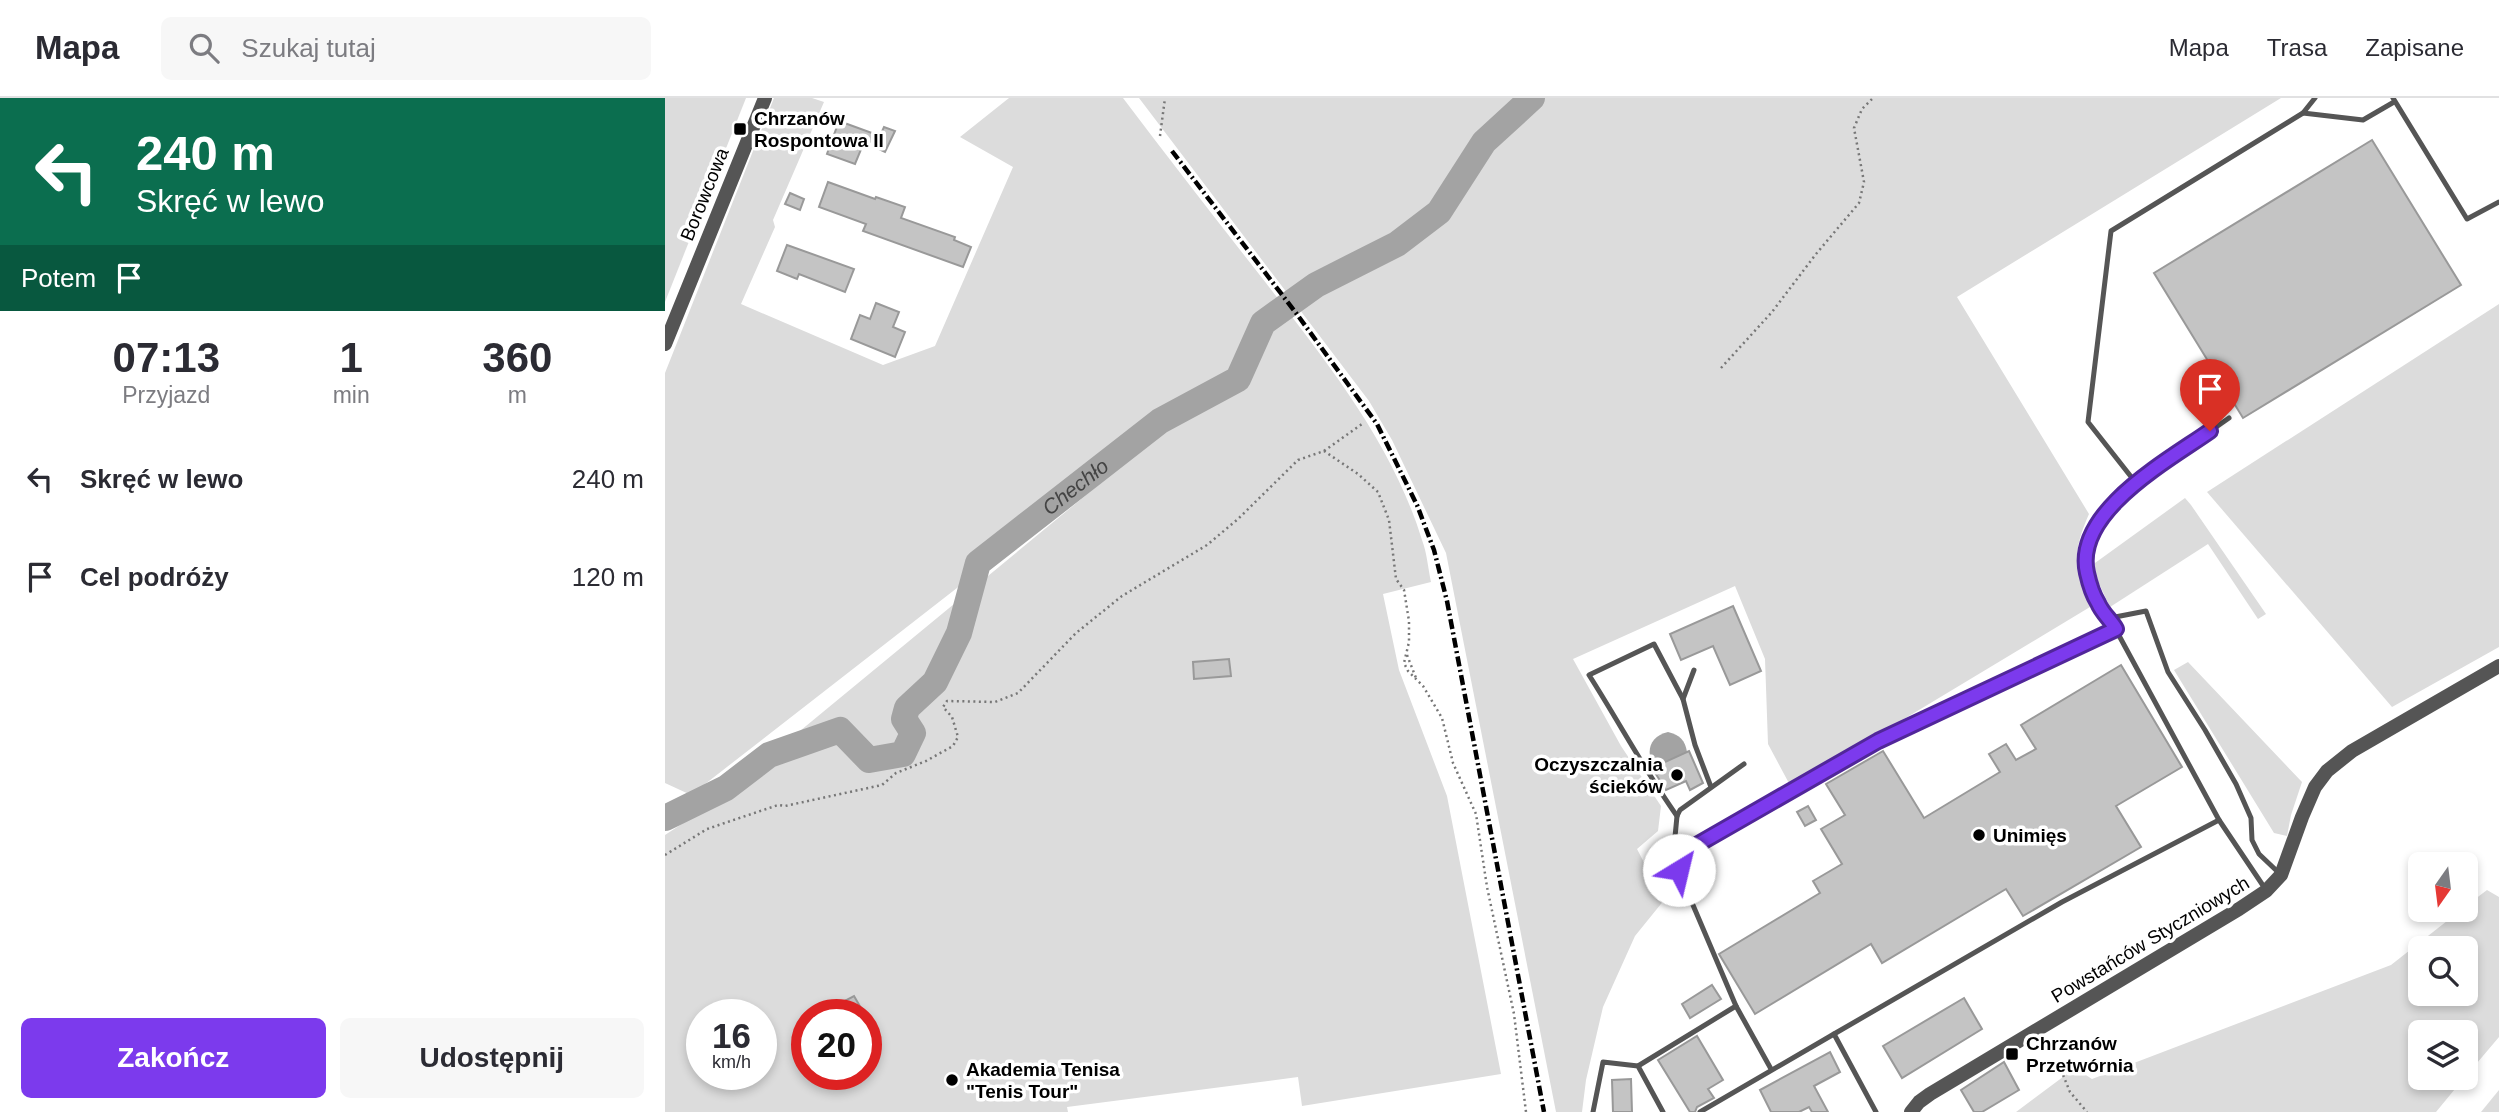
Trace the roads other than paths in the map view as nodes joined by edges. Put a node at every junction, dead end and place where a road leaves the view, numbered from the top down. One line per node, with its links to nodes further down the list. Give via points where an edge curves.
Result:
1 (765, 98): 6 (street, Borowcowa)
2 (2315, 98): 4 (lane)
3 (2394, 100): 4 (lane, via 2363,120); 5 (lane, via 2467,219)
4 (2303, 113): 8 (lane, via 2111,231 2088,422)
5 (2499, 201)
6 (665, 344)
7 (2229, 418): 8 (lane)
8 (2136, 483): 9 (lane, via 2098,520 2088,546 2087,572 2098,605)
9 (2110, 618): 10 (lane); 19 (lane, via 2146,611 2168,672 2236,784 2251,818 2252,840 2259,854)
10 (2116, 629): 17 (lane); 18 (lane, via 1878,741)
11 (2499, 666): 19 (street, Powstańców Styczniowych, via 2352,751 2327,771 2315,787)
12 (1694, 670): 13 (lane)
13 (1683, 699): 15 (lane); 16 (lane, via 1654,644 1589,676)
14 (1744, 764): 15 (lane)
15 (1711, 787): 16 (lane)
16 (1677, 816): 18 (lane, via 1675,837)
17 (2220, 820): 20 (lane); 22 (lane, via 2062,902)
18 (1681, 854): 21 (lane, via 1679,870)
19 (2281, 875): 20 (street, Powstańców Styczniowych)
20 (2266, 891): 29 (street, Powstańców Styczniowych, via 1930,1094)
21 (1736, 1006): 23 (lane); 24 (lane)
22 (1833, 1034): 24 (lane); 28 (lane)
23 (1638, 1066): 25 (lane, via 1603,1062); 26 (lane)
24 (1772, 1069): 27 (lane)
25 (1593, 1112)
26 (1663, 1112)
27 (1699, 1112)
28 (1876, 1112)
29 (1911, 1112)

